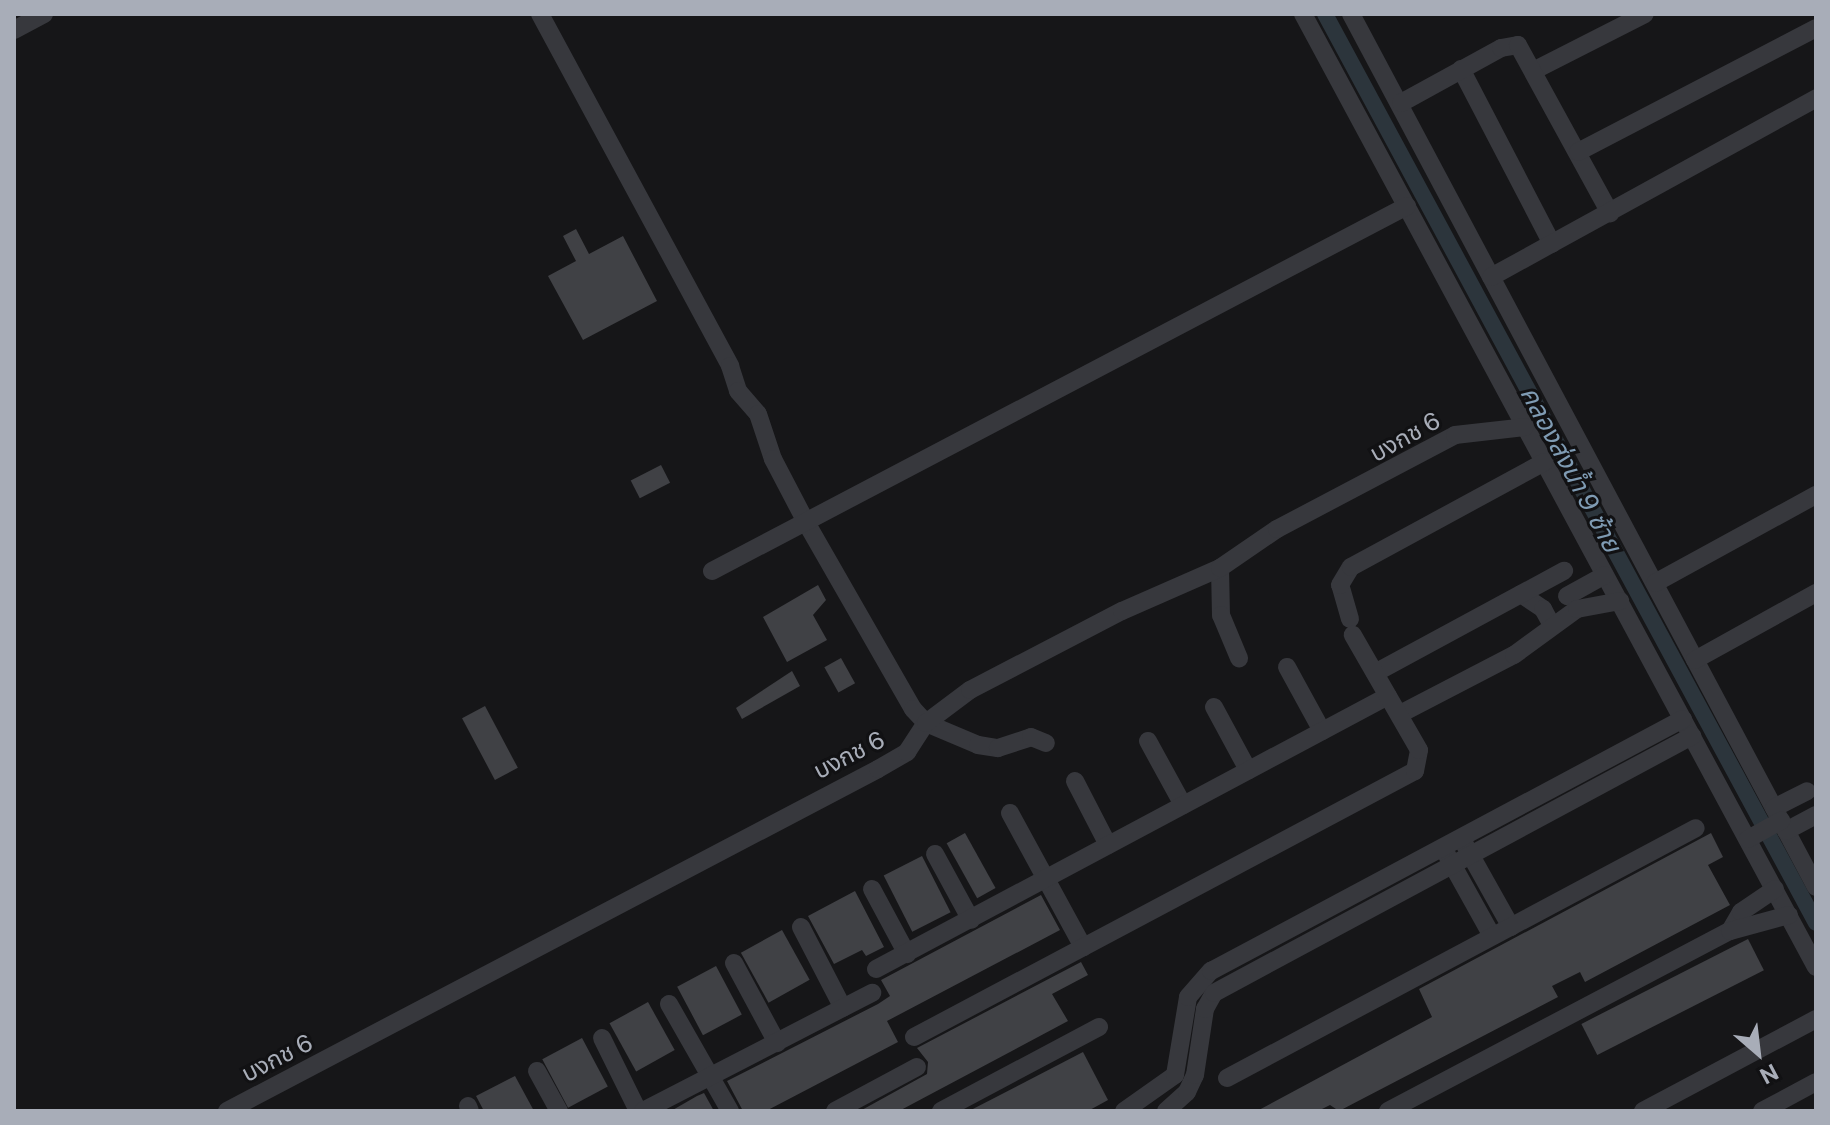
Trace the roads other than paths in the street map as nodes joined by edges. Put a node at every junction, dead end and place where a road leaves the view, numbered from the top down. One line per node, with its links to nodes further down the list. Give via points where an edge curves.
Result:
1 (44, 14): 7 (street)
2 (540, 14): 20 (street, via 730,366 738,391 758,414 773,459)
3 (1303, 14): 13 (street)
4 (1351, 14): 11 (street)
5 (1645, 14): 9 (street)
6 (1816, 28): 12 (street)
7 (14, 30)
8 (1461, 69): 9 (street, via 1512,45 1522,48); 11 (street); 15 (street)
9 (1535, 70): 12 (street)
10 (1816, 98): 14 (street)
11 (1401, 103): 16 (street)
12 (1578, 152): 14 (street)
13 (1407, 206): 17 (street); 20 (street)
14 (1610, 213): 15 (street)
15 (1552, 244): 16 (street)
16 (1491, 277): 25 (street)
17 (1525, 427): 18 (street); 21 (street, บงกช 6, via 1455,435 1277,529)
18 (1544, 462): 24 (street); 33 (street, via 1351,567 1340,585 1351,627)
19 (1816, 495): 25 (street)
20 (807, 524): 22 (street); 37 (street, via 902,692)
21 (1220, 568): 30 (street, via 1221,615); 37 (street, บงกช 6, via 1122,611 970,690)
22 (712, 571)
23 (1564, 571): 27 (street)
24 (1605, 575): 28 (street); 29 (street)
25 (1655, 583): 31 (street)
26 (1816, 593): 31 (street)
27 (1521, 594): 29 (street); 33 (street)
28 (1620, 601): 29 (street); 38 (street)
29 (1555, 608): 36 (street, via 1514,655)
30 (1239, 658)
31 (1695, 660): 50 (street)
32 (1287, 667): 39 (street)
33 (1375, 673): 34 (street)
34 (1388, 696): 36 (street); 39 (street)
35 (1214, 707): 44 (street)
36 (1400, 714): 69 (street, via 1419,750 1415,771)
37 (926, 723): 41 (street, via 989,748 1025,737); 88 (street, บงกช 6, via 915,744 878,769)
38 (1687, 727): 42 (street); 43 (street); 53 (street)
39 (1322, 731): 44 (street)
40 (1148, 741): 47 (street)
41 (1046, 743)
42 (1625, 749): 43 (street); 52 (street)
43 (1635, 766): 57 (street)
44 (1248, 770): 47 (street)
45 (1075, 781): 54 (street)
46 (1813, 789): 50 (street)
47 (1183, 805): 54 (street)
48 (1010, 813): 59 (street)
49 (1816, 815): 50 (street)
50 (1778, 822): 53 (street); 60 (street)
51 (1696, 828): 66 (street)
52 (1460, 835): 55 (street); 57 (street)
53 (1749, 838): 62 (street)
54 (1108, 845): 59 (street)
55 (1442, 845): 58 (street); 82 (street, via 1211,971 1188,997)
56 (935, 854): 64 (street)
57 (1470, 854): 58 (street); 66 (street)
58 (1452, 863): 68 (street); 82 (street, via 1214,993)
59 (1046, 879): 64 (street); 69 (street)
60 (1816, 887)
61 (872, 889): 70 (street)
62 (1775, 889): 63 (street); 67 (street, via 1741,912)
63 (1789, 915): 67 (street); 72 (street)
64 (971, 920): 70 (street)
65 (801, 927): 76 (street)
66 (1511, 927): 68 (street)
67 (1730, 931): 96 (street)
68 (1492, 936): 86 (street)
69 (1083, 947): 79 (street)
70 (907, 954): 73 (street)
71 (734, 963): 81 (street)
72 (1816, 967)
73 (876, 969)
74 (872, 993): 76 (street)
75 (669, 1004): 85 (street)
76 (843, 1008): 81 (street)
77 (1816, 1019): 97 (street)
78 (1099, 1027): 93 (street)
79 (914, 1037)
80 (602, 1038): 90 (street)
81 (777, 1043): 85 (street)
82 (1189, 1051): 94 (street, via 1165,1087); 95 (street, via 1187,1092)
83 (917, 1067): 92 (street)
84 (537, 1071): 89 (street)
85 (711, 1077): 90 (street); 91 (street)
86 (1227, 1078)
87 (1816, 1082): 98 (street)
88 (227, 1111)
89 (559, 1111)
90 (641, 1111)
91 (730, 1111)
92 (835, 1111)
93 (941, 1111)
94 (1124, 1111)
95 (1166, 1111)
96 (1388, 1111)
97 (1643, 1111)
98 (1762, 1111)

